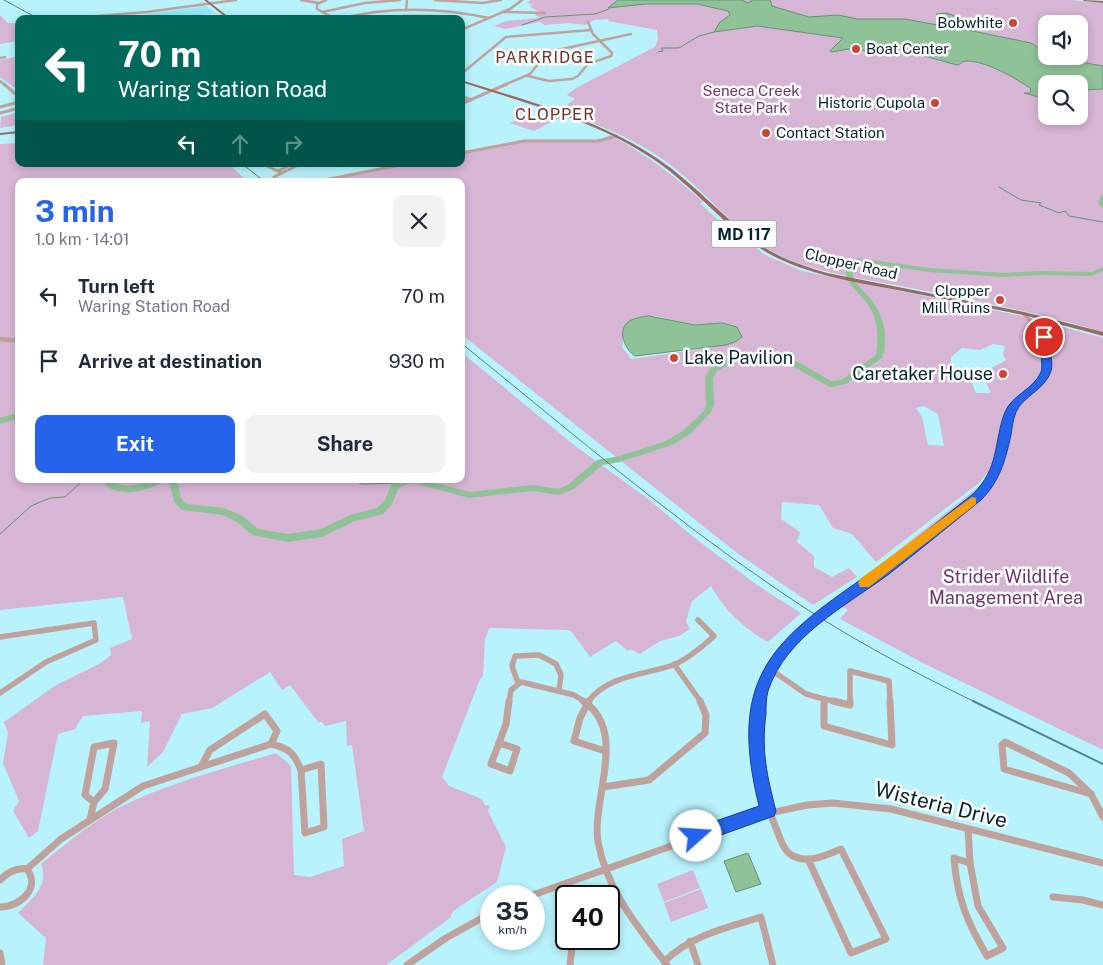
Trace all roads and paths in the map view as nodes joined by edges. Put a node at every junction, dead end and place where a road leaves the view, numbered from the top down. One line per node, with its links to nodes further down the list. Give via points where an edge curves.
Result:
1 (205, 0): 16 (main road)
2 (224, 0): 3 (street); 16 (street)
3 (236, 0)
4 (301, 0): 15 (street)
5 (326, 0): 15 (street)
6 (400, 0): 12 (street)
7 (408, 0): 18 (street)
8 (435, 0): 14 (street)
9 (501, 0): 14 (street)
10 (522, 0): 21 (street)
11 (1084, 0): 13 (main road)
12 (381, 1): 20 (street)
13 (1102, 1)
14 (489, 2): 17 (street)
15 (319, 3): 20 (street, via 316,8)
16 (210, 4): 22 (street); 25 (main road)
17 (494, 7)
18 (406, 9): 19 (street); 27 (street); 28 (street); 30 (street, via 449,10)
19 (438, 10): 29 (street); 30 (street)
20 (322, 12): 26 (street)
21 (502, 12): 23 (street); 30 (street)
22 (138, 13): 24 (street)
23 (545, 13)
24 (112, 15)
25 (225, 15)
26 (328, 15)
27 (356, 15)
28 (361, 15)
29 (434, 15)
30 (488, 18): 32 (street)
31 (588, 22): 33 (street)
32 (465, 28)
33 (591, 30): 35 (street); 38 (street, via 506,37)
34 (631, 34): 35 (street)
35 (600, 42): 39 (street, via 548,52 542,55 536,70); 39 (street, via 612,54 588,64 575,78 549,82)
36 (5, 57): 37 (street)
37 (0, 58)
38 (465, 71)
39 (527, 75): 42 (street)
40 (0, 82): 43 (street)
41 (465, 82): 42 (main road, Clopper Road / MD 117)
42 (493, 91): 45 (street); 53 (main road, Clopper Road / MD 117)
43 (15, 94)
44 (465, 98): 45 (street)
45 (471, 100): 46 (street)
46 (465, 102)
47 (15, 103): 48 (street)
48 (0, 107)
49 (15, 109): 50 (street)
50 (0, 113)
51 (15, 131): 52 (main road)
52 (0, 133)
53 (616, 136): 54 (street, via 598,141 524,141); 62 (main road, Clopper Road / MD 117, via 676,172 763,249 801,266)
54 (465, 152)
55 (269, 167): 59 (street)
56 (288, 167): 59 (street)
57 (292, 167): 59 (street)
58 (390, 167): 61 (street)
59 (280, 172): 60 (street)
60 (274, 177)
61 (335, 178)
62 (1024, 314): 63 (main road, Clopper Road / MD 117); 69 (street, bridge, via 1043,334 1047,368 1037,386 1010,412 1001,455 990,484 883,571 829,608 782,652)
63 (1103, 334)
64 (0, 339): 65 (street)
65 (15, 341)
66 (698, 620): 68 (street, via 714,636)
67 (0, 637): 72 (street, via 94,623 96,640 39,665)
68 (674, 664): 74 (street, via 610,682); 80 (street, via 700,701 707,718 705,733 649,780)
69 (770, 669): 73 (street, via 806,694); 83 (street, via 761,692 755,740 758,771)
70 (518, 683): 71 (street, via 533,683); 71 (street, via 512,666 515,656 542,654 551,658 561,671); 75 (street, via 511,690 506,724)
71 (559, 690): 74 (street)
72 (0, 693)
73 (824, 699): 73 (street, via 824,726 892,745 889,681 850,671 850,705)
74 (588, 704): 77 (street, via 605,728); 77 (street, via 574,741)
75 (498, 743): 75 (street, via 517,749 510,771 491,764)
76 (271, 744): 78 (street); 78 (street, via 277,731 265,714 210,750); 79 (street, via 285,747 295,755)
77 (605, 751): 80 (street)
78 (202, 765): 85 (street, via 144,786)
79 (301, 770): 79 (street, via 304,822 305,833 324,827 321,764)
80 (604, 787): 91 (street, via 598,813 598,842)
81 (1091, 794): 81 (street, via 1004,770 1002,745 1011,743 1069,773); 84 (street)
82 (94, 802): 82 (street, via 105,789 114,743 94,747 85,795); 85 (street)
83 (768, 811): 86 (street, Wisteria Drive, via 825,803 867,804); 87 (street, via 786,850 794,856); 91 (street, Wisteria Drive)
84 (1103, 817)
85 (90, 819): 90 (street)
86 (968, 829): 88 (street); 89 (street, Wisteria Drive)
87 (808, 859): 87 (street, via 841,849 886,939 851,953)
88 (972, 863): 88 (street, via 976,899 1003,948 987,956 966,921 956,888 954,858)
89 (1103, 863)
90 (27, 868): 92 (street, via 16,868); 96 (street, via 33,877 29,891 11,907)
91 (605, 868): 93 (street, Wisteria Drive); 101 (street, via 628,916)
92 (0, 880)
93 (545, 890)
94 (1053, 897): 95 (street)
95 (1103, 905)
96 (0, 907)
97 (480, 919): 103 (street)
98 (690, 942): 101 (street, via 672,952); 105 (street); 106 (street, via 761,917)
99 (572, 950): 104 (street)
100 (0, 953): 102 (street)
101 (666, 963)
102 (2, 965)
103 (407, 965)
104 (570, 965)
105 (698, 965)
106 (773, 965)

